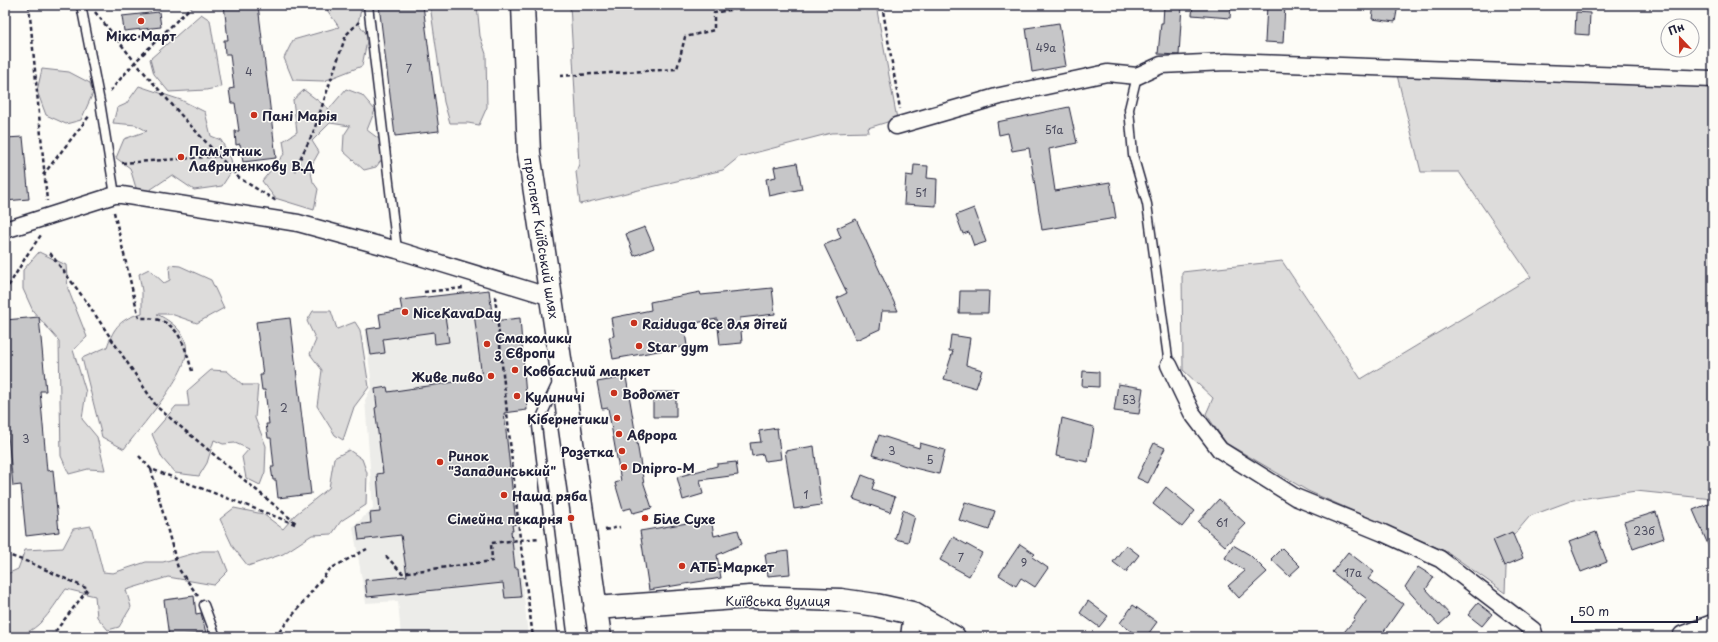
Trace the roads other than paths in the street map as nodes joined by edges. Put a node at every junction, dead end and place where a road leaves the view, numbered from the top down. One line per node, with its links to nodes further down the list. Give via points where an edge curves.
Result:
1 (81, 5): 7 (lane)
2 (523, 5): 10 (main road, проспект Київський шлях, via 529,153)
3 (369, 8): 9 (lane)
4 (1137, 76): 5 (street, via 1162,65 1226,62); 6 (street, via 1107,73 1000,96); 11 (lane, via 1129,109 1133,155 1147,204)
5 (1713, 79)
6 (899, 125)
7 (115, 195): 8 (street); 9 (street, via 298,223)
8 (5, 230)
9 (397, 250): 10 (street)
10 (551, 297): 12 (main road, проспект Київський шлях)
11 (1170, 365): 22 (street, via 1192,413 1220,450 1295,497 1440,559 1533,630)
12 (562, 374): 14 (main road, проспект Київський шлях); 18 (lane, via 537,426)
13 (204, 605): 17 (lane)
14 (595, 608): 15 (main road, Київська вулиця, via 750,597 841,600); 19 (main road, проспект Київський шлях)
15 (912, 613): 20 (street); 21 (main road, Київська вулиця)
16 (1713, 626): 23 (main road)
17 (216, 637)
18 (563, 637)
19 (600, 637)
20 (909, 637)
21 (954, 637)
22 (1535, 637)
23 (1684, 637)

